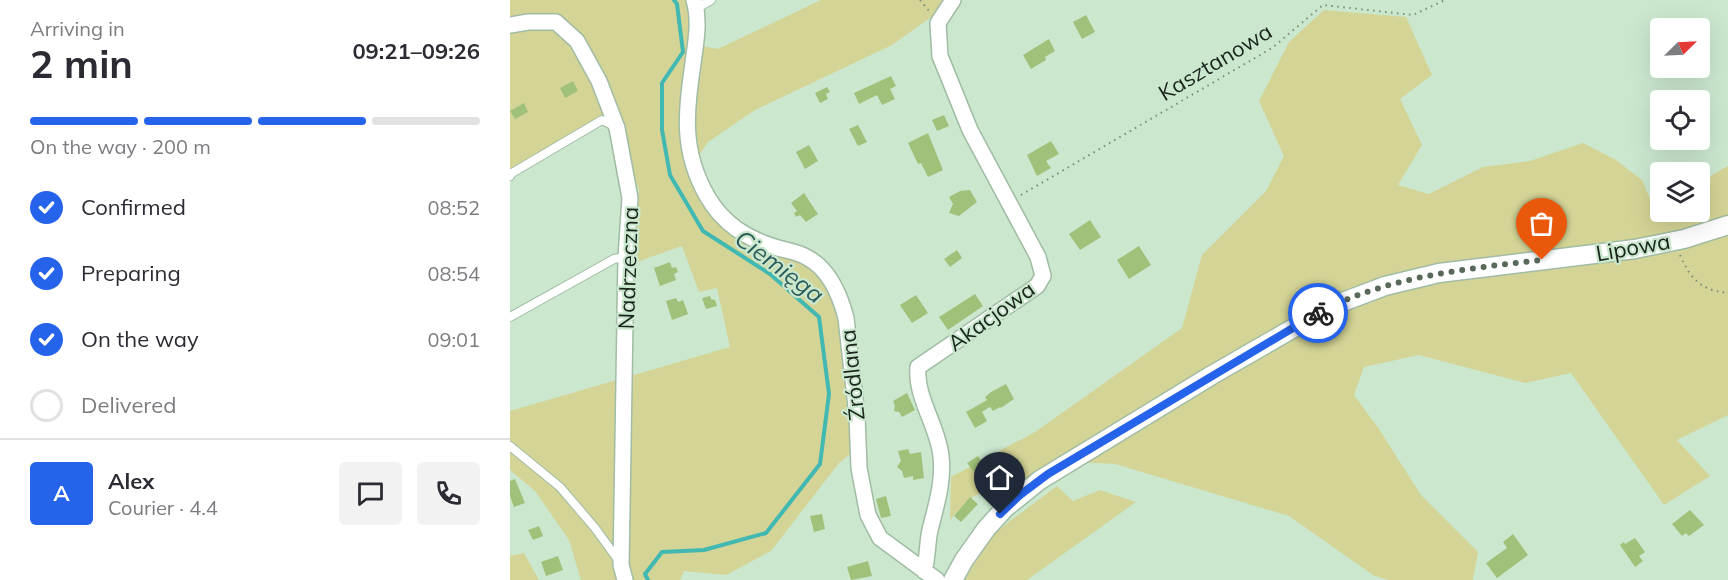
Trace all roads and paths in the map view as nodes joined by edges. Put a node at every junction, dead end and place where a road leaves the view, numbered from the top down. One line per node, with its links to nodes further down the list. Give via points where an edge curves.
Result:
1 (711, 0): 4 (lane)
2 (953, 0): 8 (street, Akacjowa, via 938,23 940,56 970,130)
3 (1445, 0): 8 (path, Kasztanowa, via 1413,15 1323,5 1272,48)
4 (695, 5): 16 (street, Źródlana, via 698,24 687,112 688,148 699,179 715,208 732,227 765,244 804,255 829,276 846,318 859,468 868,515 880,537)
5 (510, 25): 6 (street, Nadrzeczna, via 556,22 577,41 599,81)
6 (617, 128): 7 (lane, via 602,120); 11 (street, Nadrzeczna, via 630,198)
7 (510, 176)
8 (1009, 202): 16 (street, Akacjowa, via 1044,276 1037,286 918,367 916,380 941,457 940,495 930,532)
9 (1728, 225): 10 (street, Lipowa)
10 (1675, 241): 12 (path, via 1701,286); 17 (street, Lipowa, via 1439,273 1379,288 1332,306 1040,480 986,529)
11 (626, 257): 13 (lane, via 614,259); 15 (street, Nadrzeczna)
12 (1728, 293)
13 (510, 317)
14 (510, 446): 15 (lane, via 560,487 595,528)
15 (623, 572)
16 (930, 576)
17 (952, 580)

